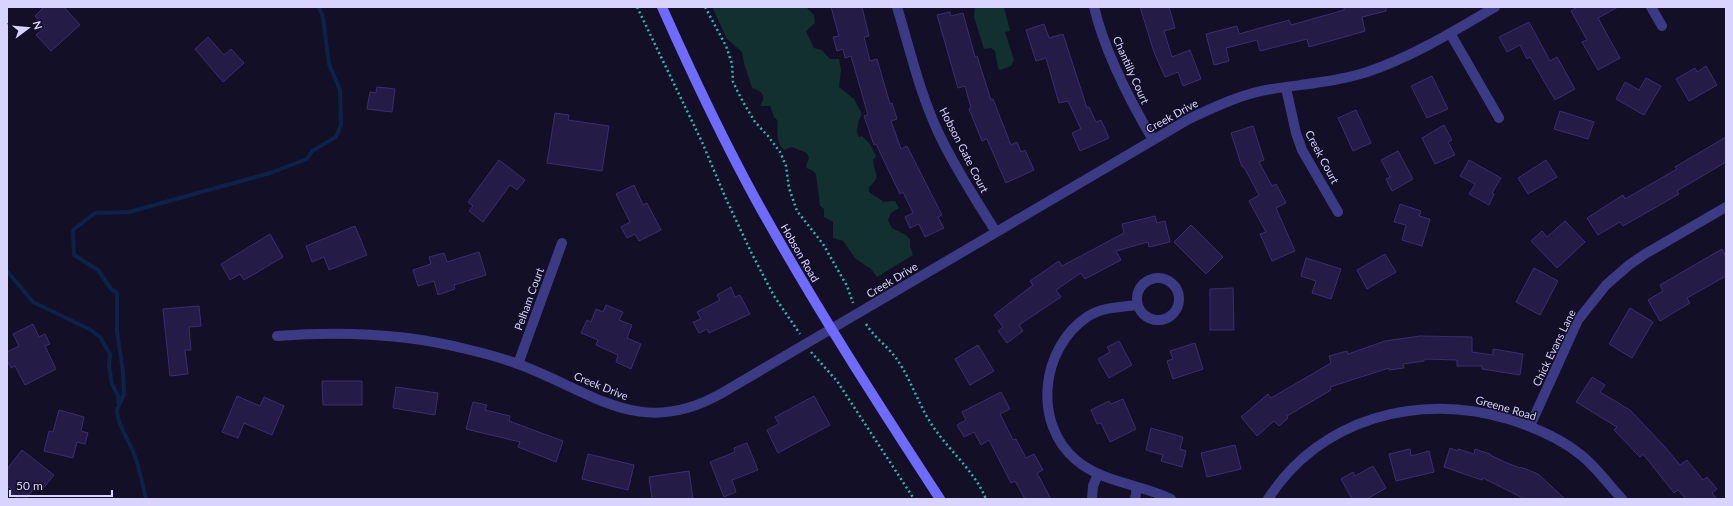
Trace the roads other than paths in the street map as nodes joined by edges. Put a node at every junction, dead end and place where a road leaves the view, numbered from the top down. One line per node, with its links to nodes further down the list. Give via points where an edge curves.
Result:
1 (662, 7): 16 (main road, Hobson Road, via 752,192)
2 (897, 7): 13 (street, Hobson Gate Court, via 939,134)
3 (1094, 7): 10 (street, Chantilly Court, via 1106,45)
4 (1495, 7): 7 (street, Creek Drive)
5 (1652, 7): 6 (street)
6 (1662, 26)
7 (1450, 33): 8 (street, Creek Drive, via 1367,72); 9 (street)
8 (1286, 88): 10 (street, Creek Drive, via 1271,89 1212,108); 12 (street, Creek Court, via 1302,150)
9 (1499, 118)
10 (1152, 140): 13 (street, Creek Drive)
11 (1726, 207): 19 (street, Chick Evans Lane, via 1645,254 1606,285 1578,320)
12 (1338, 212)
13 (996, 232): 16 (street, Creek Drive)
14 (562, 243): 18 (street, Pelham Court)
15 (1137, 305): 15 (street, via 1140,312 1151,320 1165,320 1176,311 1177,290 1167,280 1153,278 1141,285); 20 (street, via 1101,310 1080,322 1059,345 1048,376 1048,406 1056,434 1075,459)
16 (832, 330): 18 (street, Creek Drive, via 708,402 690,409 666,413 627,410); 22 (main road, Hobson Road)
17 (277, 336): 18 (street, Creek Drive, via 338,332 386,335 438,342)
18 (518, 364)
19 (1530, 426): 26 (street, Greene Road, via 1458,408 1387,414 1357,425 1325,442 1287,474); 27 (street, Greene Road, via 1560,441 1581,456)
20 (1098, 474): 21 (street); 23 (street, via 1093,486)
21 (1137, 488): 24 (street); 25 (street)
22 (940, 499)
23 (1092, 499)
24 (1135, 499)
25 (1171, 499)
26 (1268, 499)
27 (1622, 499)

